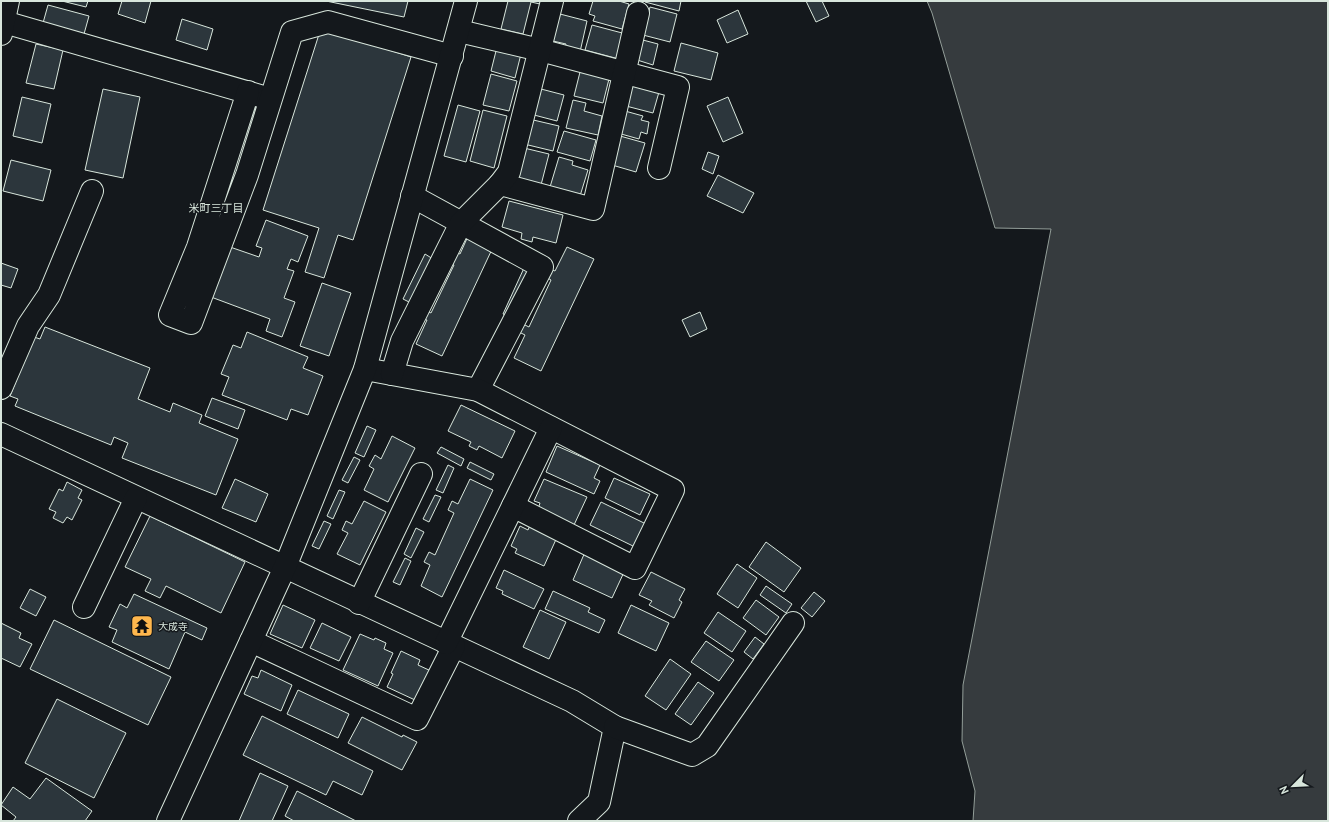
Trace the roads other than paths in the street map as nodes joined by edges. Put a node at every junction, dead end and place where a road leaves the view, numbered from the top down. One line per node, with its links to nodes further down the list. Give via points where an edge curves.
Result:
1 (466, 1): 5 (street)
2 (552, 1): 6 (street)
3 (638, 13): 8 (street)
4 (4, 19): 9 (street)
5 (459, 31): 6 (street); 7 (street)
6 (540, 50): 8 (street); 12 (street, via 509,172)
7 (452, 56): 10 (street, via 328,22 292,32); 14 (street)
8 (624, 72): 11 (street, via 678,87); 12 (street, via 592,209)
9 (248, 92): 10 (street); 10 (street, via 198,248 170,315 192,323 248,174)
10 (271, 99)
11 (660, 168)
12 (500, 184): 15 (street)
13 (92, 191): 18 (street, via 49,294 28,326)
14 (412, 196): 15 (street); 16 (street)
15 (461, 223): 17 (street, via 402,341); 19 (street, via 542,267)
16 (365, 369): 17 (street); 25 (street)
17 (392, 374): 19 (street)
18 (1, 388)
19 (478, 390): 20 (street)
20 (551, 428): 24 (street); 24 (street, via 673,490 635,568)
21 (1, 434): 23 (street)
22 (420, 474): 26 (street)
23 (136, 498): 25 (street); 27 (street)
24 (513, 506): 30 (street)
25 (285, 567): 26 (street); 29 (street)
26 (359, 603): 30 (street)
27 (84, 606)
28 (793, 623): 31 (street, via 707,746 692,754)
29 (251, 641): 30 (street, via 417,719); 32 (street)
30 (450, 644): 31 (street, via 572,701)
31 (615, 727): 33 (street, via 599,802)
32 (168, 821)
33 (580, 821)

